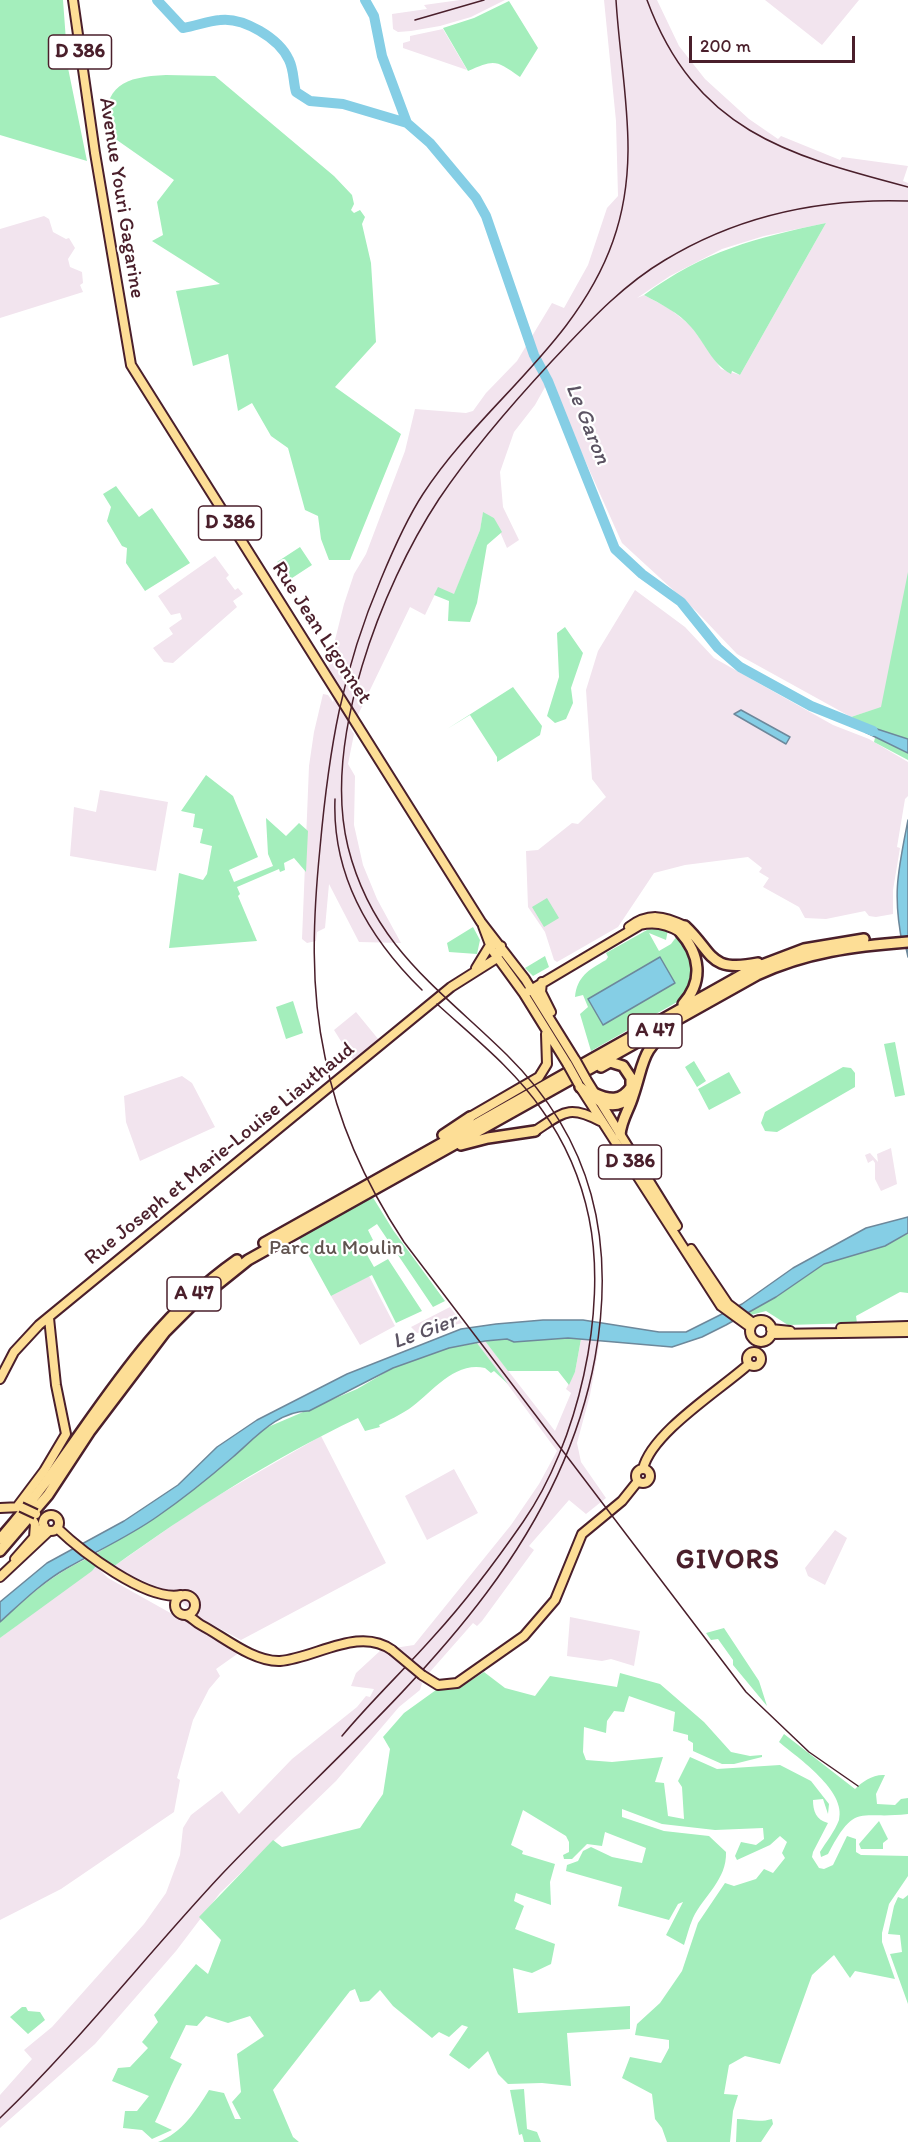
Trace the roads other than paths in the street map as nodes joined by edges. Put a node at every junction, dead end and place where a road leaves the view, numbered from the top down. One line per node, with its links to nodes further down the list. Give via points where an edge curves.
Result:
1 (73, 0): 2 (main road, Avenue Youri Gagarine / D 386)
2 (131, 365): 3 (main road, Rue Jean Ligonnet / D 386)
3 (481, 921): 8 (main road, Rue Jean Ligonnet / D 386); 9 (main road, Rue Jean Ligonnet / D 386)
4 (683, 929): 11 (highway, via 708,955 731,966); 14 (main road, via 664,916 638,920); 17 (highway, via 698,966 693,989)
5 (908, 935): 6 (highway, A 47)
6 (867, 942): 7 (highway, A 47); 11 (highway, A 47, via 816,946); 13 (highway, A 47, via 808,955)
7 (908, 942)
8 (490, 945): 9 (main road); 10 (main road, Rue Jean Ligonnet / D 386); 12 (main road, Rue Joseph et Marie-Louise Liauthaud)
9 (501, 946): 10 (main road); 15 (main road, Rue Jean Ligonnet / D 386)
10 (497, 958): 12 (main road, Rue Joseph et Marie-Louise Liauthaud); 16 (main road, Rue Jean Ligonnet / D 386)
11 (772, 960): 17 (highway, A 47)
12 (476, 969): 33 (main road, Rue Joseph et Marie-Louise Liauthaud)
13 (758, 975): 22 (highway, A 47); 24 (highway, via 660,1036 641,1063)
14 (542, 982): 15 (main road); 19 (main road, via 541,992)
15 (531, 988): 16 (main road); 19 (main road, Rue Jean Ligonnet / D 386)
16 (524, 993): 18 (main road, Rue Jean Ligonnet / D 386)
17 (678, 1010): 30 (highway, A 47)
18 (545, 1030): 20 (main road, Rue Jean Ligonnet / D 386); 26 (main road, via 547,1064 539,1077)
19 (561, 1036): 20 (main road, Rue Jean Ligonnet / D 386)
20 (574, 1067): 21 (main road, D 386, bridge)
21 (581, 1083): 23 (main road, D 386); 25 (highway); 27 (main road, D 386)
22 (553, 1088): 23 (highway, via 571,1084 610,1062 628,1071 631,1087 620,1098 605,1099); 31 (highway, A 47)
23 (594, 1093): 25 (main road, D 386)
24 (634, 1094): 25 (highway, via 620,1105); 29 (highway)
25 (599, 1102): 29 (main road, D 386)
26 (471, 1118): 30 (highway)
27 (603, 1122): 28 (main road, via 572,1111); 32 (main road, D 386)
28 (535, 1131): 31 (highway, via 468,1142)
29 (620, 1135): 32 (main road, D 386)
30 (404, 1163): 46 (highway, A 47, via 263,1243 181,1305 140,1350)
31 (384, 1183): 47 (highway, A 47, via 248,1260 192,1305 142,1361 48,1495)
32 (707, 1279): 34 (main road, D 386, via 722,1306)
33 (49, 1318): 39 (main road, Rue Joseph et Marie-Louise Liauthaud, via 23,1339); 43 (main road, via 56,1385 66,1426 64,1442)
34 (752, 1325): 36 (main road, via 763,1320); 38 (main road, via 751,1336)
35 (908, 1326): 36 (main road)
36 (771, 1331): 37 (main road); 38 (main road, via 766,1340)
37 (908, 1332)
38 (758, 1341): 40 (main road, via 760,1363 749,1364 666,1431 647,1456)
39 (0, 1379)
40 (643, 1469): 41 (main road, via 636,1473); 41 (main road, via 650,1472 651,1479 645,1484)
41 (638, 1481): 55 (main road, bridge, via 622,1501 582,1534 555,1600 524,1636 457,1683 438,1685 379,1642 364,1641 269,1660)
42 (0, 1508): 43 (main road)
43 (20, 1508): 44 (main road, bridge)
44 (45, 1523): 45 (main road); 45 (main road, via 35,1524); 48 (main road, via 16,1565); 50 (main road, via 100,1564)
45 (34, 1538): 48 (main road)
46 (0, 1539)
47 (0, 1551)
48 (10, 1567): 49 (main road)
49 (0, 1577)
50 (164, 1595): 51 (main road); 52 (main road)
51 (181, 1595): 52 (main road); 53 (main road, via 193,1598)
52 (175, 1607): 54 (main road)
53 (194, 1610): 54 (main road); 55 (main road)
54 (186, 1615): 55 (main road)
55 (206, 1627)

